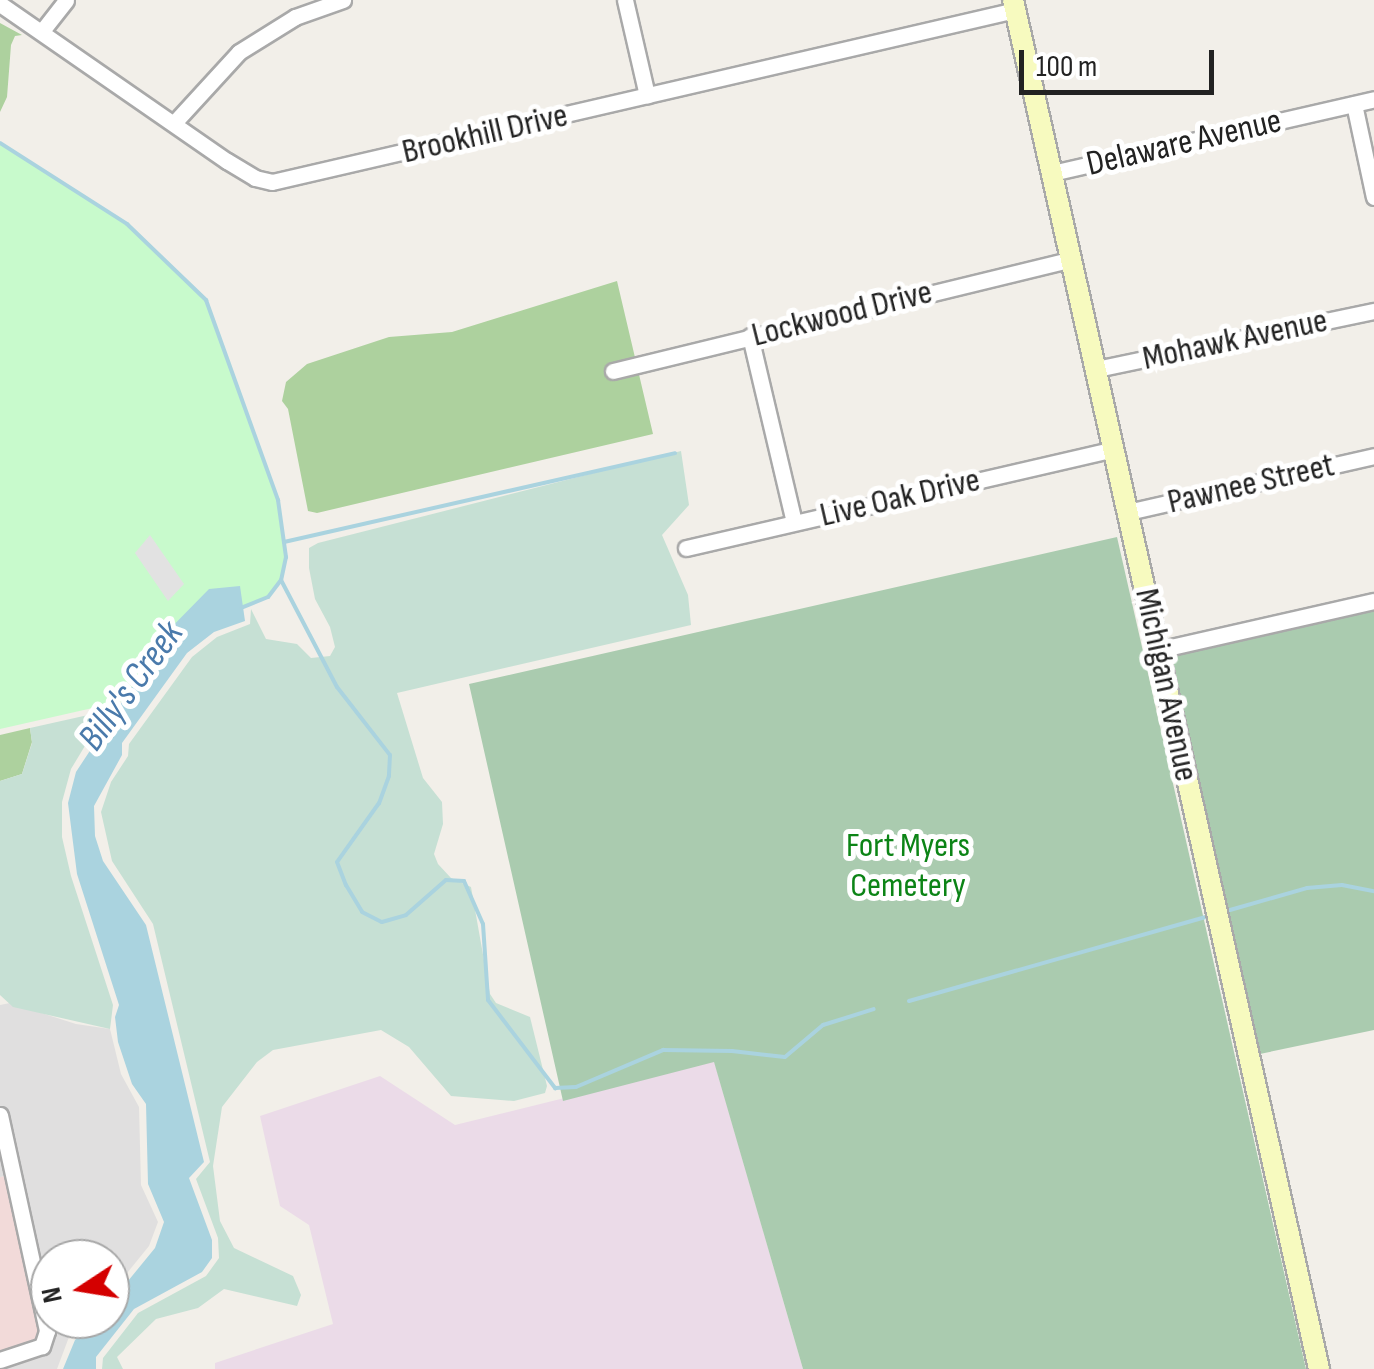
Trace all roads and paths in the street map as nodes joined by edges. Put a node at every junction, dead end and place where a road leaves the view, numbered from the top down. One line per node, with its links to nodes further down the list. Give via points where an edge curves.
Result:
1 (66, 0): 6 (street)
2 (343, 0): 10 (street, via 274,28 239,52)
3 (625, 0): 7 (street)
4 (0, 4): 6 (street, Brookhill Drive)
5 (1014, 5): 7 (street, Brookhill Drive); 11 (street, Michigan Avenue)
6 (42, 31): 10 (street, Brookhill Drive)
7 (648, 95): 10 (street, Brookhill Drive, via 272,182 255,178)
8 (1374, 99): 9 (street, Delaware Avenue)
9 (1354, 104): 11 (street, Delaware Avenue); 12 (street)
10 (174, 123)
11 (1052, 173): 13 (street, Michigan Avenue)
12 (1374, 198)
13 (1071, 259): 15 (street, Lockwood Drive); 16 (street, Michigan Avenue)
14 (1374, 312): 16 (street, Mohawk Avenue)
15 (750, 336): 17 (street, Lockwood Drive); 21 (street)
16 (1096, 370): 18 (street, Michigan Avenue)
17 (613, 371)
18 (1114, 448): 20 (street, Michigan Avenue); 21 (street, Live Oak Drive)
19 (1374, 456): 20 (street, Pawnee Street)
20 (1128, 512): 24 (street, Michigan Avenue)
21 (794, 522): 22 (street, Live Oak Drive)
22 (686, 548)
23 (1374, 600): 24 (street)
24 (1158, 650): 27 (street, Michigan Avenue)
25 (0, 1115): 26 (street, via 45,1316 42,1346)
26 (0, 1360)
27 (1320, 1369)

